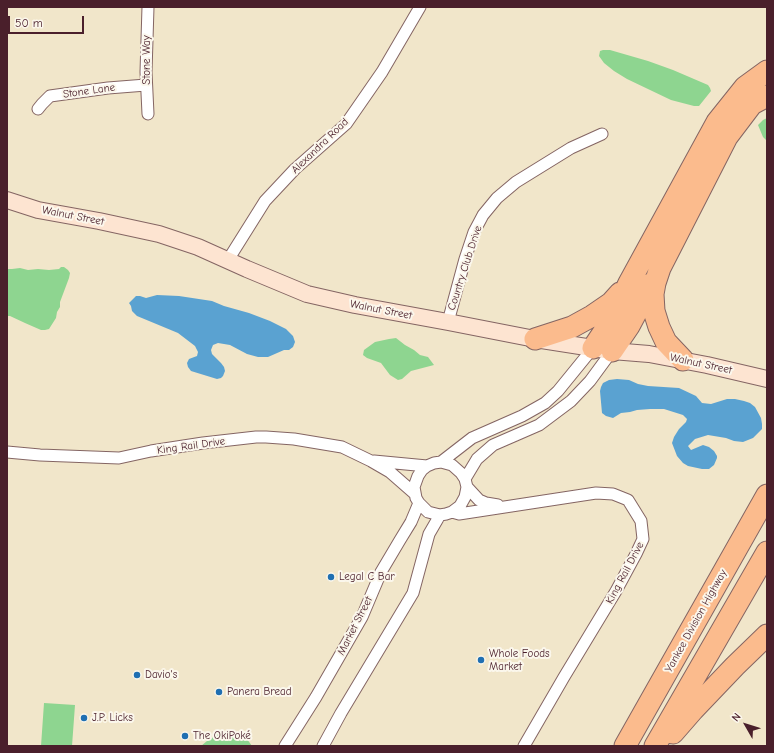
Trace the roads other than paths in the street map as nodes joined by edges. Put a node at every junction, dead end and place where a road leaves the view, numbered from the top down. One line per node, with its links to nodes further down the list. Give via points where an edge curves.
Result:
1 (148, 7): 4 (street, Stone Way)
2 (420, 7): 10 (street, Alexandra Road, via 382,72 346,124 295,169 265,201)
3 (767, 71): 12 (highway, via 745,87 717,122)
4 (146, 85): 6 (street, Stone Lane, via 50,96); 7 (street, Stone Way)
5 (767, 96): 11 (highway, via 752,104 727,137)
6 (38, 110)
7 (148, 114)
8 (602, 134): 13 (street, Country Club Drive, via 571,148 516,182 496,198 474,232)
9 (7, 200): 10 (main road, Walnut Street, via 38,210 159,234 198,246)
10 (228, 260): 13 (main road, Walnut Street, via 307,294 355,306)
11 (660, 268): 15 (highway, via 629,326); 16 (highway, via 652,294 658,327 666,342)
12 (629, 283): 14 (highway, via 611,303 592,316 572,327); 15 (highway, via 611,321)
13 (448, 322): 14 (main road, Walnut Street)
14 (535, 339): 15 (main road, Walnut Street)
15 (602, 350): 16 (main road, Walnut Street); 20 (street, via 545,403 472,438); 22 (street, via 590,381 571,401 539,425 493,445 477,459)
16 (683, 360): 17 (main road, Walnut Street)
17 (767, 379)
18 (7, 452): 19 (street, King Rail Drive, via 40,456 119,458 203,443 266,436 342,447)
19 (371, 461): 21 (street, King Rail Drive); 23 (street, King Rail Drive, via 390,472)
20 (441, 462): 21 (street); 22 (street, via 452,465 462,473)
21 (427, 466): 23 (street, via 415,481)
22 (466, 483): 26 (street, King Rail Drive, via 479,500); 27 (street, via 465,497 460,506)
23 (414, 492): 25 (street)
24 (767, 495): 34 (highway, Yankee Division Highway)
25 (419, 503): 28 (street, via 428,512); 31 (street, Market Street, via 411,522 381,572 362,617)
26 (512, 506): 27 (street, King Rail Drive, via 459,514); 33 (street, King Rail Drive, via 596,493 613,494 628,500 641,521 643,538 616,591)
27 (452, 512): 28 (street)
28 (440, 515): 32 (street, via 429,534 413,593)
29 (767, 552): 35 (highway)
30 (767, 636): 36 (highway, via 693,710)
31 (285, 746)
32 (323, 746)
33 (524, 746)
34 (625, 746)
35 (655, 746)
36 (662, 746)

